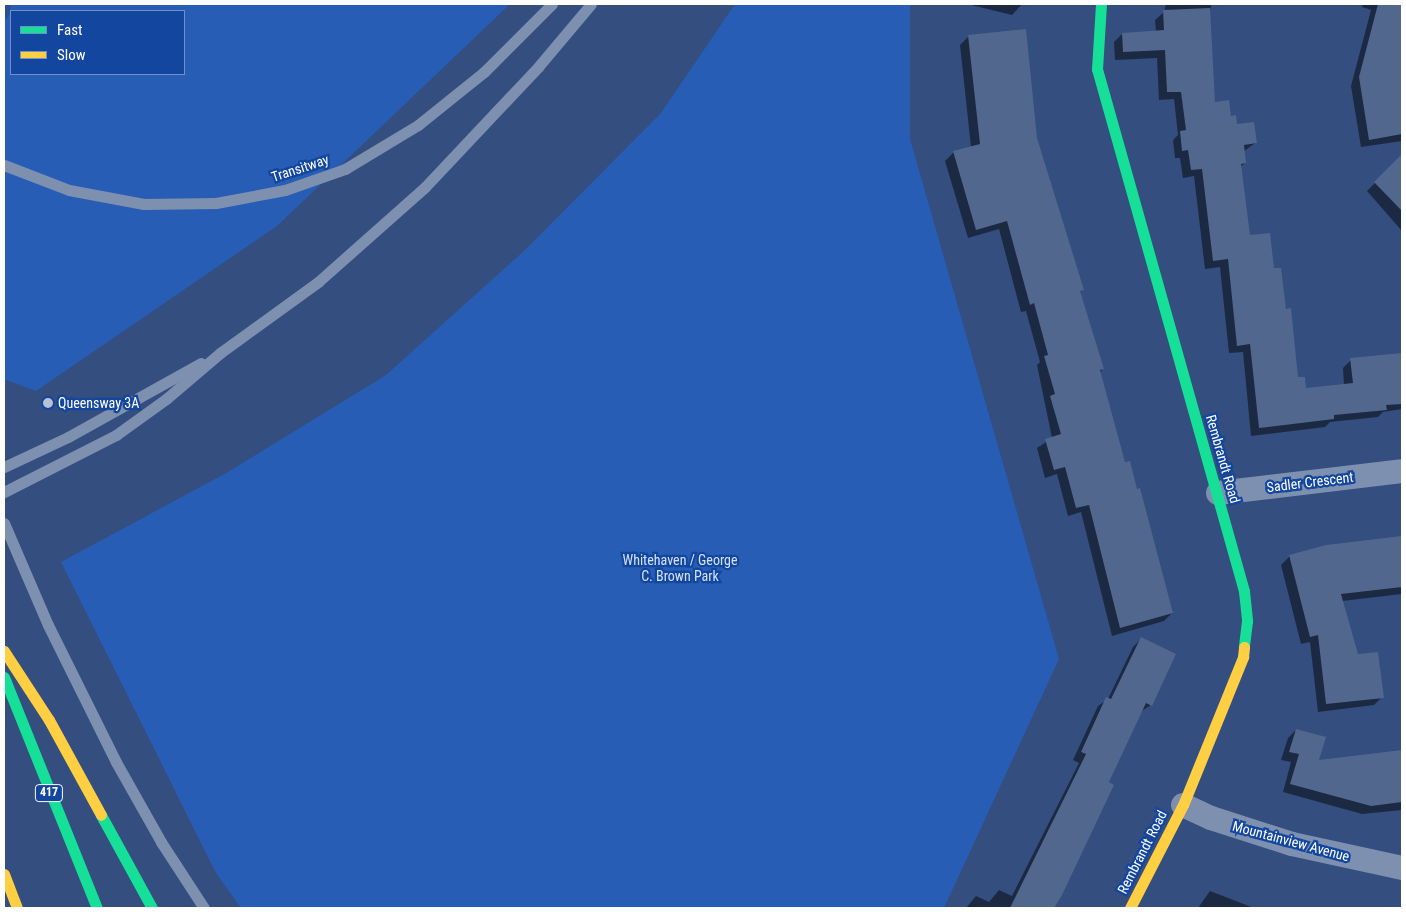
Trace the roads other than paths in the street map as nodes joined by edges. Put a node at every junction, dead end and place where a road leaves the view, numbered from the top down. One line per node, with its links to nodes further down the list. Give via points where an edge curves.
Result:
1 (552, 4): 4 (lane, Transitway, via 484,72 418,125 345,169 285,190 216,202 144,204 69,190)
2 (591, 4): 5 (lane, via 538,68 425,187 318,282)
3 (1101, 4): 9 (main road, Rembrandt Road, via 1096,69)
4 (4, 165)
5 (220, 353): 6 (lane, via 68,437); 8 (lane, via 166,399 116,435)
6 (4, 468)
7 (1402, 471): 9 (street, Sadler Crescent)
8 (4, 492)
9 (1218, 493): 13 (main road, Rembrandt Road, via 1244,591 1247,621 1243,657)
10 (4, 523): 19 (lane, via 116,762 165,849)
11 (4, 651): 18 (main road, via 49,720)
12 (4, 677): 17 (main road, 417)
13 (1183, 805): 14 (street, Mountainview Avenue, via 1211,818 1292,844); 20 (main road, Rembrandt Road)
14 (1402, 868)
15 (4, 874): 16 (main road)
16 (17, 908)
17 (97, 908)
18 (152, 908)
19 (204, 908)
20 (1130, 908)

